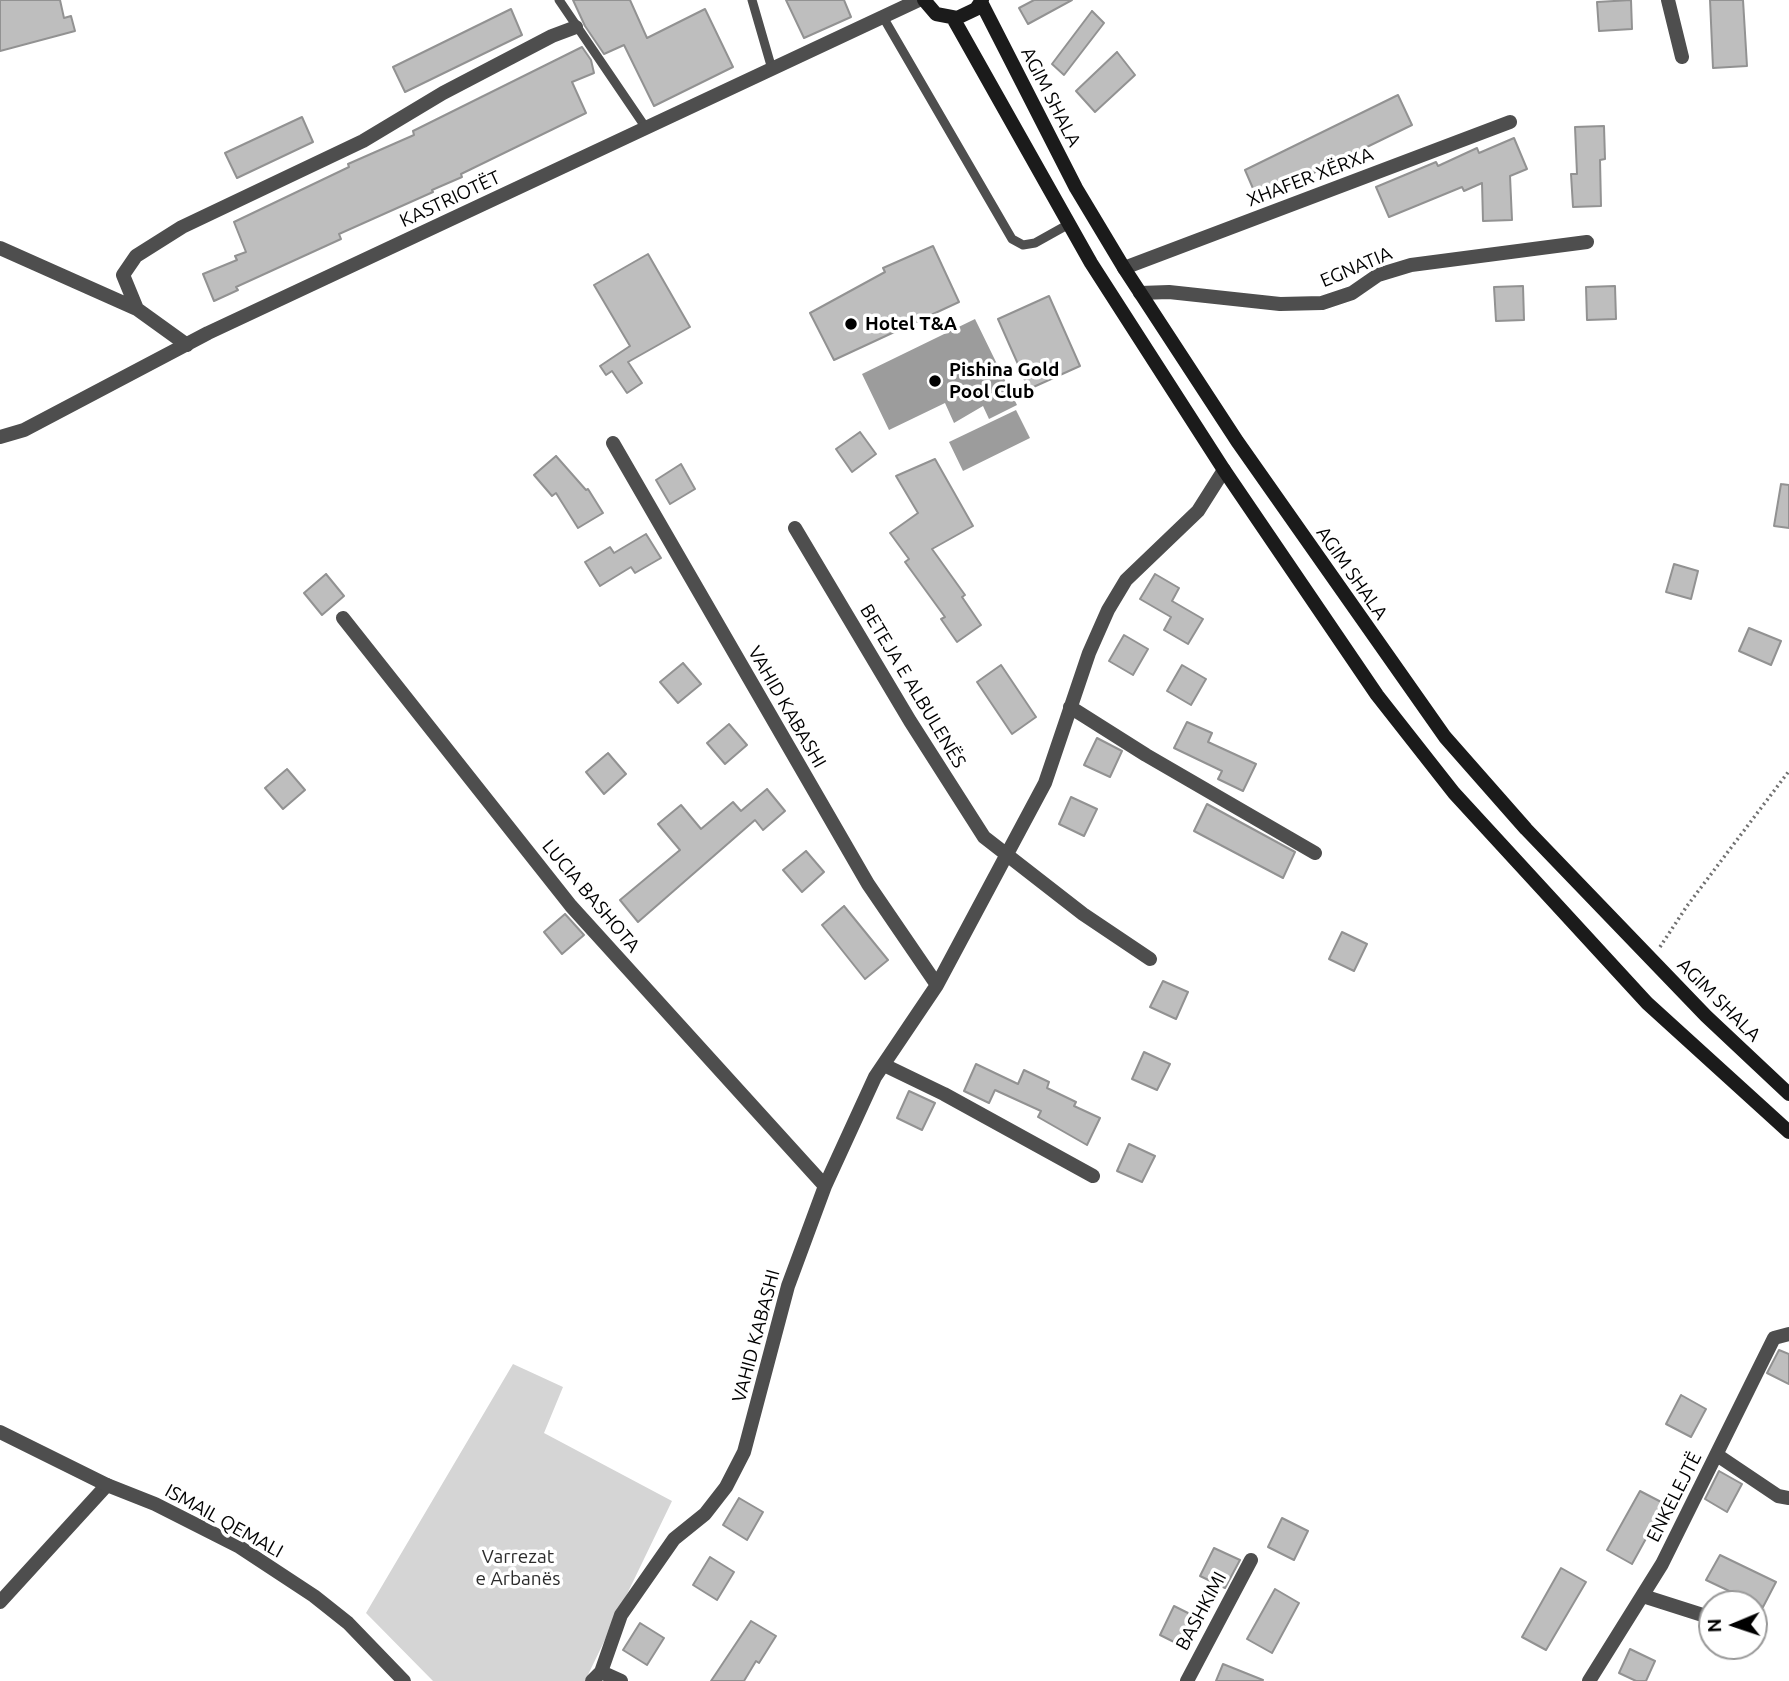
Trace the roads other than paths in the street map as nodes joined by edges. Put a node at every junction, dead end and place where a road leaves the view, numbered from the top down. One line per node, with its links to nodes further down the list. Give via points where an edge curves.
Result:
1 (559, 0): 8 (lane)
2 (752, 0): 10 (lane)
3 (921, 0): 6 (street, KASTRIOTËT); 7 (main road, via 936,14)
4 (1668, 0): 9 (street)
5 (982, 1): 7 (main road, AGIM SHALA, via 967,15); 16 (main road, AGIM SHALA, via 1076,188)
6 (883, 17): 10 (street, KASTRIOTËT); 13 (lane, via 1012,239 1023,245 1035,243)
7 (953, 18): 13 (main road)
8 (576, 27): 12 (lane); 18 (street, via 455,87 363,141 182,227 136,256 123,275)
9 (1682, 57)
10 (772, 69): 12 (street, KASTRIOTËT)
11 (1510, 122): 16 (street, XHAFER XËRXA)
12 (646, 128): 19 (street, KASTRIOTËT)
13 (1069, 224): 22 (main road)
14 (1587, 242): 17 (street, EGNATIA, via 1411,265 1378,275 1352,293 1322,303)
15 (0, 248): 18 (street)
16 (1124, 268): 17 (main road, AGIM SHALA)
17 (1140, 293): 31 (main road, AGIM SHALA, via 1252,463 1445,737 1652,960)
18 (136, 309): 19 (street)
19 (187, 345): 20 (street, KASTRIOTËT, via 24,430)
20 (0, 437)
21 (613, 443): 29 (street, VAHID KABASHI, via 868,884)
22 (1224, 470): 25 (street, VAHID KABASHI, via 1198,511 1126,580 1108,610); 32 (main road, via 1377,695 1454,793 1647,1003)
23 (795, 528): 27 (street, BETEJA E ALBULENËS, via 984,837)
24 (343, 618): 34 (street, LUCIA BASHOTA, via 571,906)
25 (1070, 707): 26 (street); 27 (street, VAHID KABASHI, via 1045,783)
26 (1315, 853)
27 (1008, 856): 28 (street, BETEJA E ALBULENËS); 29 (street, VAHID KABASHI)
28 (1150, 959)
29 (937, 985): 30 (street, VAHID KABASHI)
30 (884, 1065): 33 (street); 34 (street, VAHID KABASHI)
31 (1789, 1094)
32 (1789, 1132)
33 (1093, 1176)
34 (825, 1186): 44 (street, VAHID KABASHI, via 788,1286 744,1451 726,1487 705,1514 674,1539 621,1615)
35 (1789, 1334): 37 (street, ENKELEJTË, via 1774,1338)
36 (0, 1432): 38 (street, ISMAIL QEMALI)
37 (1717, 1455): 39 (street, via 1778,1496); 41 (street, ENKELEJTË)
38 (107, 1485): 42 (street); 45 (street, ISMAIL QEMALI, via 155,1504 259,1560 348,1623)
39 (1789, 1498)
40 (1251, 1560): 47 (street, BASHKIMI)
41 (1643, 1596): 43 (street); 48 (street, ENKELEJTË)
42 (0, 1602)
43 (1698, 1614)
44 (596, 1677): 46 (street)
45 (404, 1681)
46 (621, 1681)
47 (1187, 1681)
48 (1589, 1681)

